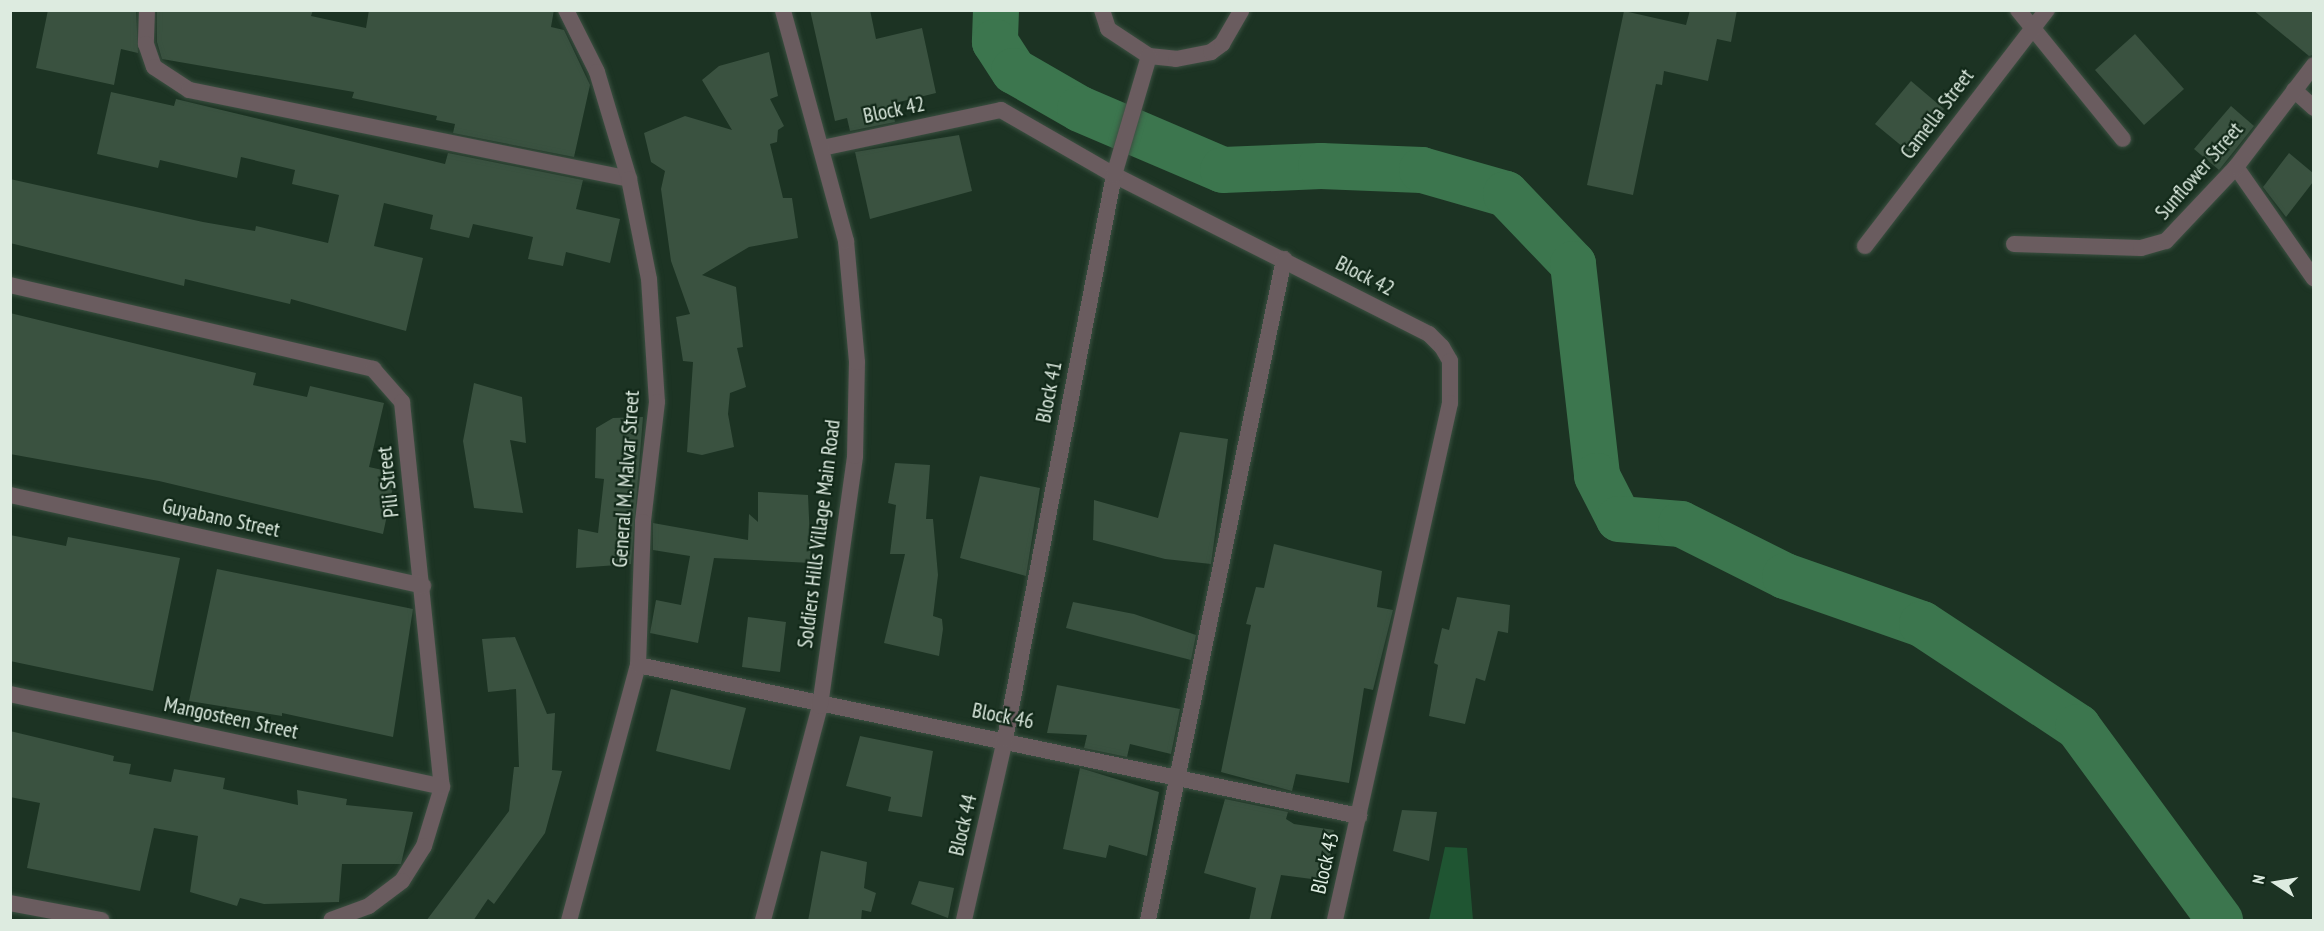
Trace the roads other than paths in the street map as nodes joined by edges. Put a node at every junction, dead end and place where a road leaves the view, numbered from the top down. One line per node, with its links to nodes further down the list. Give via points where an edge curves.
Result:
1 (147, 10): 17 (street, via 146,44 154,67 189,90)
2 (566, 10): 17 (street, General M. Malvar Street, via 597,72)
3 (783, 10): 14 (street, Soldiers Hills Village Main Road)
4 (1102, 10): 9 (street, via 1108,30)
5 (1242, 10): 9 (street, via 1222,44 1211,52 1176,59)
6 (2018, 10): 8 (street)
7 (2047, 10): 8 (street, Camella Street)
8 (2033, 26): 13 (street); 19 (street, Camella Street)
9 (1149, 56): 16 (street, Block 41)
10 (2313, 65): 11 (street, Sunflower Street)
11 (2294, 90): 12 (street); 15 (street, Sunflower Street)
12 (2313, 108)
13 (2123, 140)
14 (822, 148): 16 (street, Block 42, via 1001,110); 27 (street, Soldiers Hills Village Main Road, via 846,242 857,362 855,456)
15 (2236, 167): 18 (street, Sunflower Street, via 2175,234 2153,246); 21 (street)
16 (1114, 176): 20 (street, Block 42); 28 (street, Block 41)
17 (629, 179): 25 (street, General M. Malvar Street, via 649,279 657,402 643,522)
18 (2014, 244)
19 (1865, 246)
20 (1284, 259): 29 (street); 31 (street, Block 42, via 1429,334 1450,361 1450,403)
21 (2313, 279)
22 (10, 285): 24 (street, Pili Street, via 373,369 402,402)
23 (10, 495): 24 (street, Guyabano Street)
24 (423, 585): 30 (street, Pili Street)
25 (638, 665): 27 (street, Block 46); 35 (street, General M. Malvar Street)
26 (10, 694): 30 (street, Mangosteen Street)
27 (820, 706): 28 (street, Block 46); 36 (street, Soldiers Hills Village Main Road)
28 (1005, 739): 29 (street, Block 46); 37 (street, Block 44)
29 (1178, 774): 31 (street, Block 46); 38 (street)
30 (442, 787): 34 (street, Pili Street, via 424,846 402,881 369,906)
31 (1359, 816): 39 (street, Block 43)
32 (10, 903): 33 (street)
33 (100, 921)
34 (331, 921)
35 (569, 921)
36 (763, 921)
37 (964, 921)
38 (1148, 921)
39 (1335, 921)

